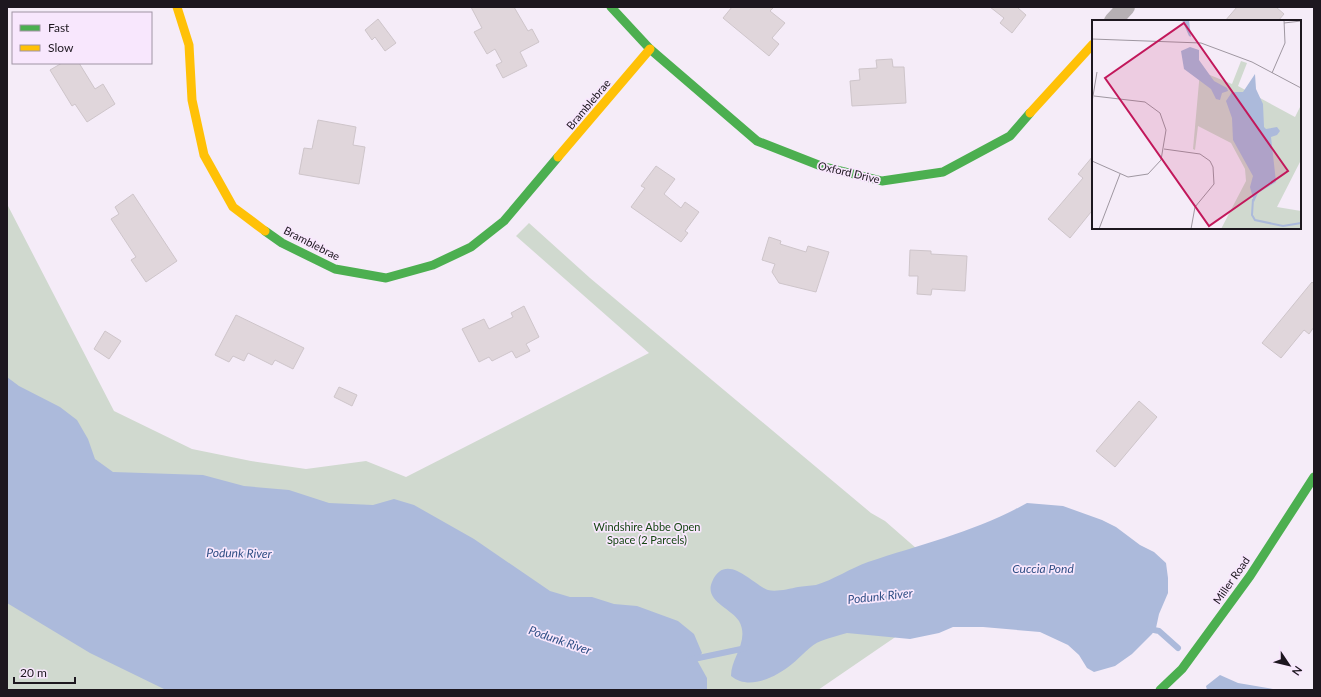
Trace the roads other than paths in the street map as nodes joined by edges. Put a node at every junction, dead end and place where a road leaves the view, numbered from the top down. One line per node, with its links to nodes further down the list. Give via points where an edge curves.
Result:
1 (177, 7): 6 (street, Bramblebrae, via 190,45 192,100 204,156 233,207 282,243 334,269 386,278 433,265 471,247 504,221)
2 (611, 7): 6 (street, Oxford Drive)
3 (1126, 7): 4 (street)
4 (1114, 20)
5 (1092, 45): 6 (street, Oxford Drive, via 1010,136 943,172 882,181 821,166 757,141)
6 (650, 49)
7 (1314, 477): 8 (street, Miller Road, via 1241,588 1182,669)
8 (1160, 690)

